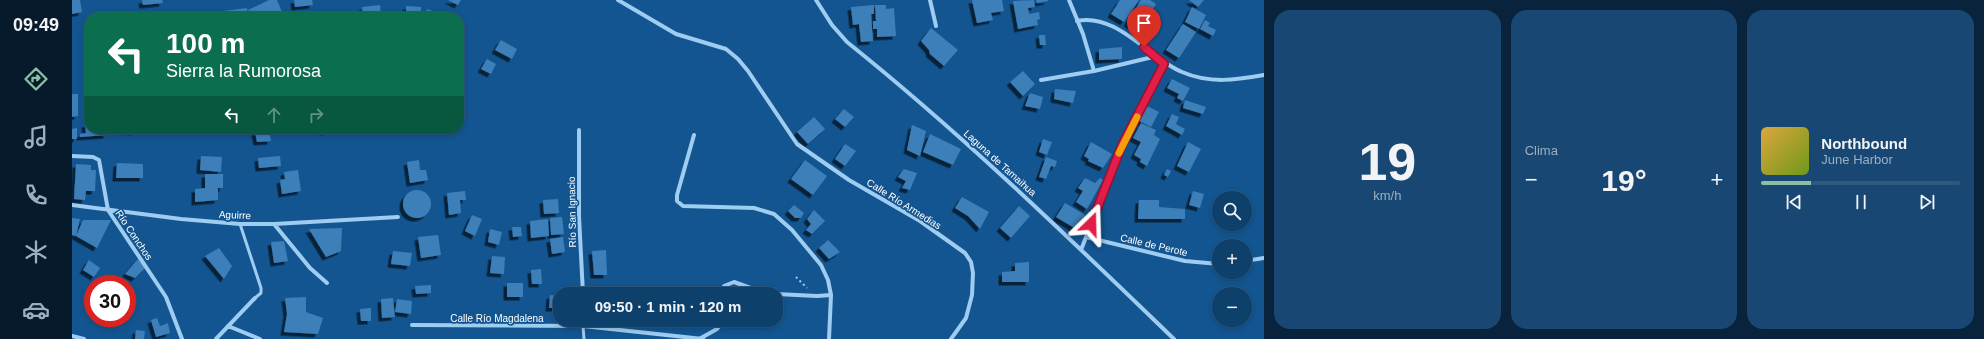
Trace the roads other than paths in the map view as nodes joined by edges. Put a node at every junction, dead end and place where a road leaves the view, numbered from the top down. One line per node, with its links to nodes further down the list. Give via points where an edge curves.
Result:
1 (618, 0): 46 (street, Calle Río Armedias, via 683,38 726,49 738,59 797,144 849,180 920,221 965,253 971,262 973,273 972,295 966,318)
2 (816, 0): 21 (street, Laguna de Tamaihua, via 847,42 975,151)
3 (930, 0): 6 (street)
4 (1069, 0): 5 (street)
5 (1078, 21): 7 (street, via 1089,19 1111,26 1132,37); 9 (street)
6 (936, 26)
7 (1157, 56): 8 (street); 9 (street)
8 (1164, 64): 10 (street, via 1183,73 1213,81 1240,80); 20 (street, via 1122,145)
9 (1094, 71): 11 (street)
10 (1264, 75)
11 (1041, 80)
12 (579, 130): 26 (street, Río San Ignacio, via 579,222)
13 (694, 135): 30 (street, via 677,201 683,206 754,208 774,214 792,230 821,265)
14 (72, 156): 16 (street, Río Conchos, via 98,159)
15 (72, 205): 16 (street, Aguirre)
16 (108, 210): 18 (street, Aguirre); 40 (street, Río Conchos, via 166,296)
17 (398, 217): 19 (street, Aguirre)
18 (240, 224): 19 (street, Aguirre); 31 (lane, via 261,288 261,293)
19 (274, 224): 25 (street, via 310,268)
20 (1086, 237): 21 (street); 24 (street, Calle de Perote, via 1185,261)
21 (1081, 250): 47 (street, Laguna de Tamaihua)
22 (1264, 258): 23 (street)
23 (1252, 260)
24 (1212, 263)
25 (327, 283)
26 (583, 287)
27 (724, 287): 28 (street, via 734,282)
28 (748, 287)
29 (783, 294): 30 (street)
30 (831, 295): 45 (street)
31 (255, 298): 33 (street)
32 (412, 325): 34 (street, Calle Río Magdalena)
33 (228, 326): 41 (street); 42 (street)
34 (553, 326)
35 (584, 327): 43 (lane)
36 (593, 327): 44 (street, Calle Río Magdalena)
37 (719, 327): 44 (street)
38 (72, 336): 39 (street)
39 (84, 339)
40 (182, 339)
41 (216, 339)
42 (260, 339)
43 (584, 339)
44 (702, 339)
45 (829, 339)
46 (951, 339)
47 (1174, 339)

